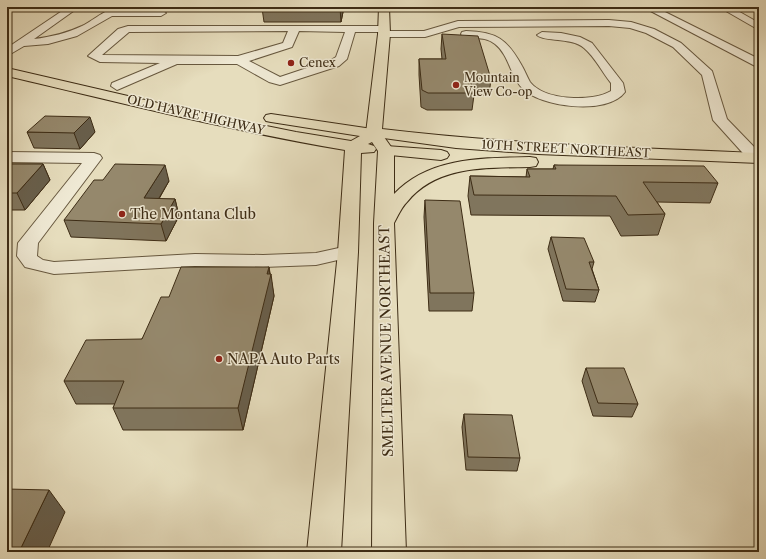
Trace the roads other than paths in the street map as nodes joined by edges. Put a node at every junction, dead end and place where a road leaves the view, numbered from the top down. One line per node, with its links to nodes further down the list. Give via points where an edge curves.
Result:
1 (74, 7): 15 (street)
2 (384, 7): 11 (main road, SMELTER AVENUE NORTHEAST)
3 (648, 7): 20 (street)
4 (724, 7): 7 (street)
5 (114, 10): 6 (street); 9 (street)
6 (160, 13)
7 (759, 27)
8 (295, 28): 10 (street); 12 (street, via 134,28); 18 (street, via 288,45)
9 (85, 29): 12 (street); 15 (street, via 48,42)
10 (351, 29): 11 (street); 18 (street, via 341,59 335,64 287,80 273,79)
11 (384, 31): 13 (street); 23 (main road, SMELTER AVENUE NORTHEAST)
12 (120, 33): 17 (street, via 94,56 95,58)
13 (425, 34): 14 (street); 27 (street, via 463,24 609,23 631,25 650,31 677,45 708,74 720,120)
14 (478, 34): 14 (street, via 498,40 506,47 526,85 534,91 563,101 582,102 612,97 618,92 617,82 588,45 576,39 551,35)
15 (21, 43): 16 (street)
16 (7, 53)
17 (174, 60): 18 (street); 22 (street)
18 (239, 60)
19 (7, 61): 22 (main road, OLD HAVRE HIGHWAY)
20 (759, 64)
21 (7, 72): 24 (main road, OLD HAVRE HIGHWAY, via 197,116)
22 (117, 86): 23 (main road, OLD HAVRE HIGHWAY)
23 (380, 142): 24 (main road); 26 (main road, 10TH STREET NORTHEAST); 27 (main road, 10TH STREET NORTHEAST, via 456,142); 28 (main road, SMELTER AVENUE NORTHEAST)
24 (353, 147): 29 (main road)
25 (7, 157): 29 (street, via 94,158 28,243 28,258 36,266 54,268 196,260 316,259)
26 (530, 162): 27 (main road, 10TH STREET NORTHEAST); 28 (main road, via 468,164 436,173 411,187)
27 (758, 163)
28 (384, 223): 31 (main road, SMELTER AVENUE NORTHEAST)
29 (348, 252): 30 (main road)
30 (324, 552)
31 (389, 552)

